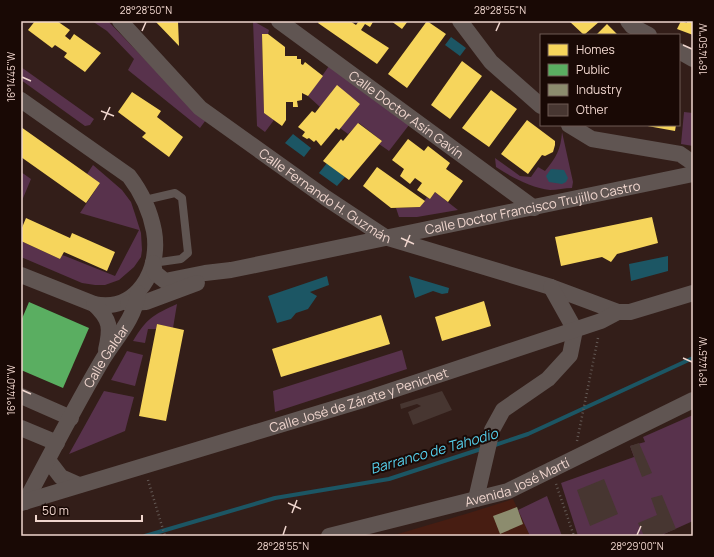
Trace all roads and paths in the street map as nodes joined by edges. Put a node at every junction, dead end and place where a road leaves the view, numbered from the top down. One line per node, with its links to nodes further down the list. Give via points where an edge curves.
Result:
1 (120, 21): 15 (street, Calle Fernando H. Guzmán, via 200,108)
2 (279, 21): 14 (street, Calle Doctor Asín Gavín)
3 (460, 21): 9 (street, via 491,62)
4 (628, 21): 5 (street)
5 (647, 34)
6 (680, 52): 7 (street)
7 (693, 59)
8 (21, 100): 13 (street, via 129,176)
9 (540, 105)
10 (571, 126): 11 (street, via 592,139 680,154)
11 (693, 163)
12 (693, 174): 14 (street, Calle Doctor Francisco Trujillo Castro)
13 (145, 200): 16 (street, via 154,232); 16 (lane, via 175,193 182,198 188,253 182,259)
14 (534, 208): 15 (street, Calle Doctor Francisco Trujillo Castro)
15 (386, 238): 17 (street, Calle Doctor Francisco Trujillo Castro); 19 (street, Calle Fernando H. Guzmán)
16 (153, 263): 17 (street, Calle Doctor Francisco Trujillo Castro, via 155,273 165,281); 21 (street, Calle Galdar)
17 (231, 270): 21 (street, Calle Doctor Francisco Trujillo Castro)
18 (21, 275): 22 (street)
19 (551, 287): 23 (street, Calle Fernando H. Guzmán); 25 (street)
20 (693, 293): 23 (street, Calle José de Zárate y Penichet, via 630,312)
21 (133, 299): 22 (street, Calle Doctor Francisco Trujillo Castro, via 106,306); 26 (street, Calle Galdar, via 128,322)
22 (94, 304): 26 (street, via 104,314 110,332)
23 (618, 312): 24 (street, Calle José de Zárate y Penichet)
24 (601, 321): 25 (street, Calle José de Zárate y Penichet); 32 (path)
25 (576, 330): 36 (street, Calle José de Zárate y Penichet, via 366,399); 37 (street, via 570,356 548,379 503,410 492,430)
26 (103, 359): 29 (street, Calle Galdar)
27 (21, 396): 29 (street)
28 (693, 400): 32 (street, Avenida José Martí)
29 (71, 418): 31 (street, Calle Galdar)
30 (21, 428): 31 (street)
31 (57, 443): 33 (street, Calle Galdar)
32 (574, 459): 34 (street, Avenida José Martí)
33 (48, 460): 36 (street, via 61,477); 38 (street, Calle Galdar)
34 (551, 470): 37 (street, Avenida José Martí, via 508,491); 41 (path)
35 (149, 483): 39 (path)
36 (79, 485): 38 (street, Calle José de Zárate y Penichet)
37 (476, 499): 40 (street, Avenida José Martí)
38 (23, 502)
39 (165, 536)
40 (330, 536)
41 (574, 536)

